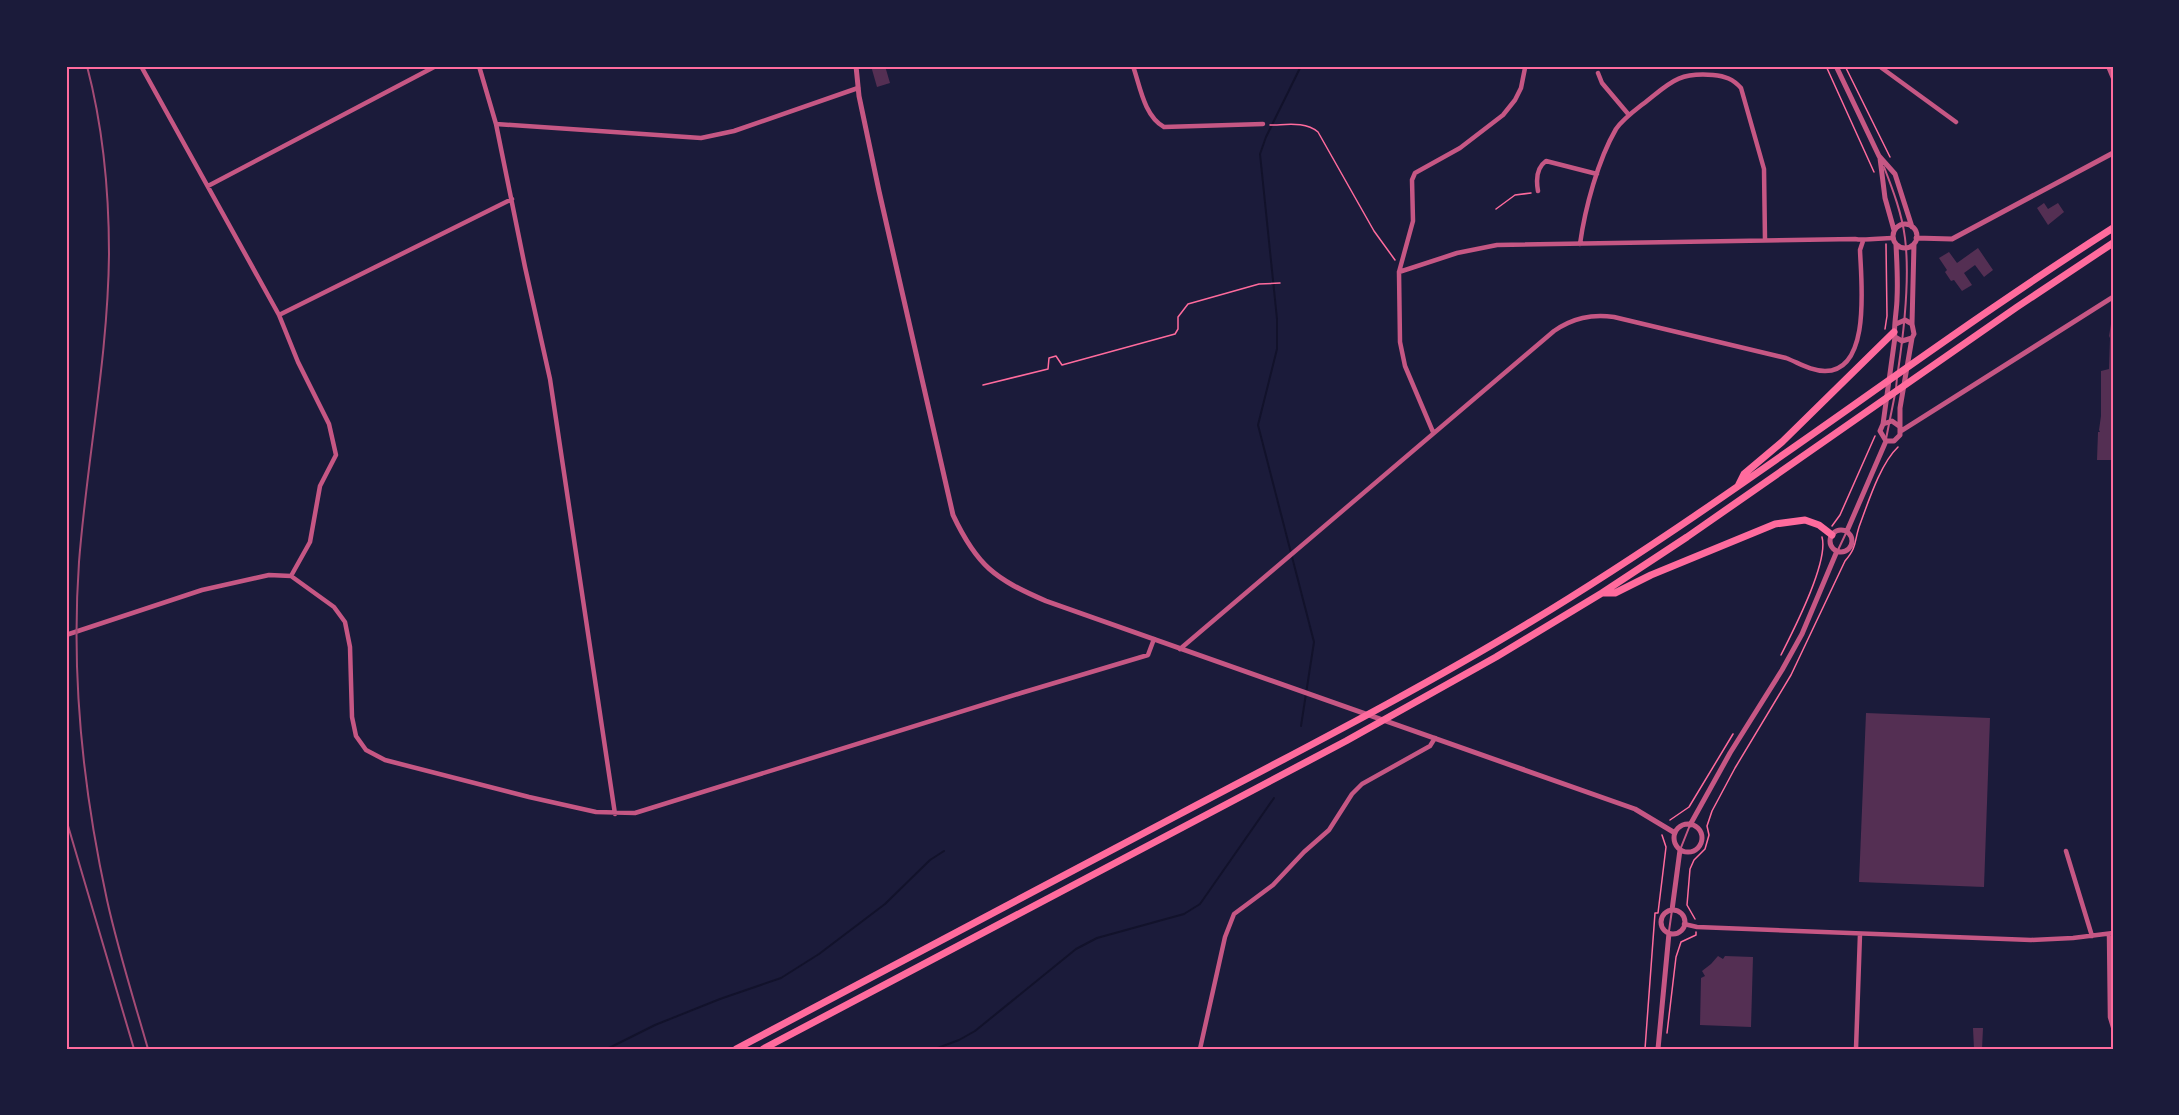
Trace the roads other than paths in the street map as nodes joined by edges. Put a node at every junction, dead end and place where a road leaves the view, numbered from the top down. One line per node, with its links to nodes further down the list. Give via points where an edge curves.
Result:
1 (141, 66): 20 (street)
2 (436, 66): 20 (street)
3 (479, 66): 15 (street)
4 (856, 66): 12 (street)
5 (1133, 66): 16 (street, via 1149,114 1164,127)
6 (1836, 66): 18 (street)
7 (1879, 66): 14 (street)
8 (2108, 66): 11 (street)
9 (1524, 67): 35 (street, via 1515,100 1503,115 1465,145 1413,176 1413,221)
10 (1598, 73): 13 (street)
11 (2113, 78)
12 (858, 88): 15 (street, via 734,131 702,138); 56 (street, via 917,365 953,515 962,534 986,567 1022,590)
13 (1629, 115): 19 (street, via 1617,128); 28 (street, via 1684,75 1723,76 1734,81 1741,88 1764,169)
14 (1956, 122)
15 (496, 124): 22 (street)
16 (1263, 124)
17 (2113, 153): 30 (street, via 1953,239)
18 (1879, 156): 23 (lane); 24 (street, via 1895,174); 26 (street)
19 (1597, 174): 21 (street, via 1545,161 1536,180); 32 (street)
20 (208, 186): 37 (street)
21 (1538, 190)
22 (512, 199): 37 (street); 59 (street, via 550,379)
23 (1902, 225): 24 (street); 26 (street); 34 (lane)
24 (1912, 227): 30 (street)
25 (2113, 228): 49 (highway)
26 (1894, 230): 27 (street)
27 (1893, 238): 29 (street); 33 (street)
28 (1766, 240): 29 (street); 32 (street)
29 (1863, 241): 47 (street, via 1859,335 1850,358 1836,369 1811,369 1786,358 1614,316 1586,316 1554,331)
30 (1915, 241): 34 (street); 40 (street)
31 (2113, 243): 54 (highway)
32 (1580, 244): 35 (street, via 1497,245 1456,253)
33 (1896, 245): 34 (street); 39 (street)
34 (1905, 248): 38 (lane)
35 (1399, 272): 47 (street, via 1401,353)
36 (2113, 297): 46 (street)
37 (279, 315): 53 (street, via 329,424 336,455 320,486 310,542)
38 (1905, 320): 39 (street); 40 (street); 43 (lane)
39 (1896, 324): 41 (street)
40 (1912, 324): 42 (street)
41 (1895, 335): 43 (street); 45 (street); 49 (highway, via 1744,474)
42 (1912, 338): 43 (street); 46 (street)
43 (1902, 341): 44 (lane)
44 (1890, 421): 45 (street); 46 (street); 48 (lane)
45 (1883, 424): 48 (street, via 1881,435)
46 (1900, 428): 48 (street, via 1894,441)
47 (1433, 432): 57 (street)
48 (1886, 441): 50 (street)
49 (1738, 488): 71 (highway, via 1533,621 1389,703)
50 (1846, 531): 51 (street); 52 (lane); 52 (street, via 1851,537 1850,546)
51 (1829, 532): 52 (street, via 1830,544); 54 (highway, via 1804,520 1775,524 1615,594)
52 (1837, 551): 60 (street, via 1802,634)
53 (291, 576): 55 (street, via 269,574 202,590); 59 (street, via 334,607 345,622 350,647 352,717 356,736 366,750 385,760 457,779)
54 (1602, 593): 72 (highway, via 1358,735)
55 (66, 635)
56 (1154, 639): 57 (street); 59 (street, via 1148,655 635,813)
57 (1180, 649): 58 (street)
58 (1435, 738): 61 (street, via 1635,809); 73 (street, via 1430,746 1362,784 1329,830 1273,885 1234,914 1225,937)
59 (615, 814)
60 (1690, 825): 61 (street); 62 (lane); 62 (street, via 1700,832 1701,843 1690,852)
61 (1675, 833): 62 (street)
62 (1680, 850): 64 (street)
63 (2066, 851): 69 (street)
64 (1672, 910): 65 (street, via 1682,915); 66 (street, via 1661,919)
65 (1684, 924): 66 (street, via 1680,931); 68 (street)
66 (1669, 933): 74 (street)
67 (2111, 933): 69 (street); 70 (street)
68 (1860, 934): 69 (street, via 2031,940); 75 (street)
69 (2092, 936)
70 (2113, 1027)
71 (736, 1049)
72 (764, 1049)
73 (1200, 1049)
74 (1658, 1049)
75 (1856, 1049)

